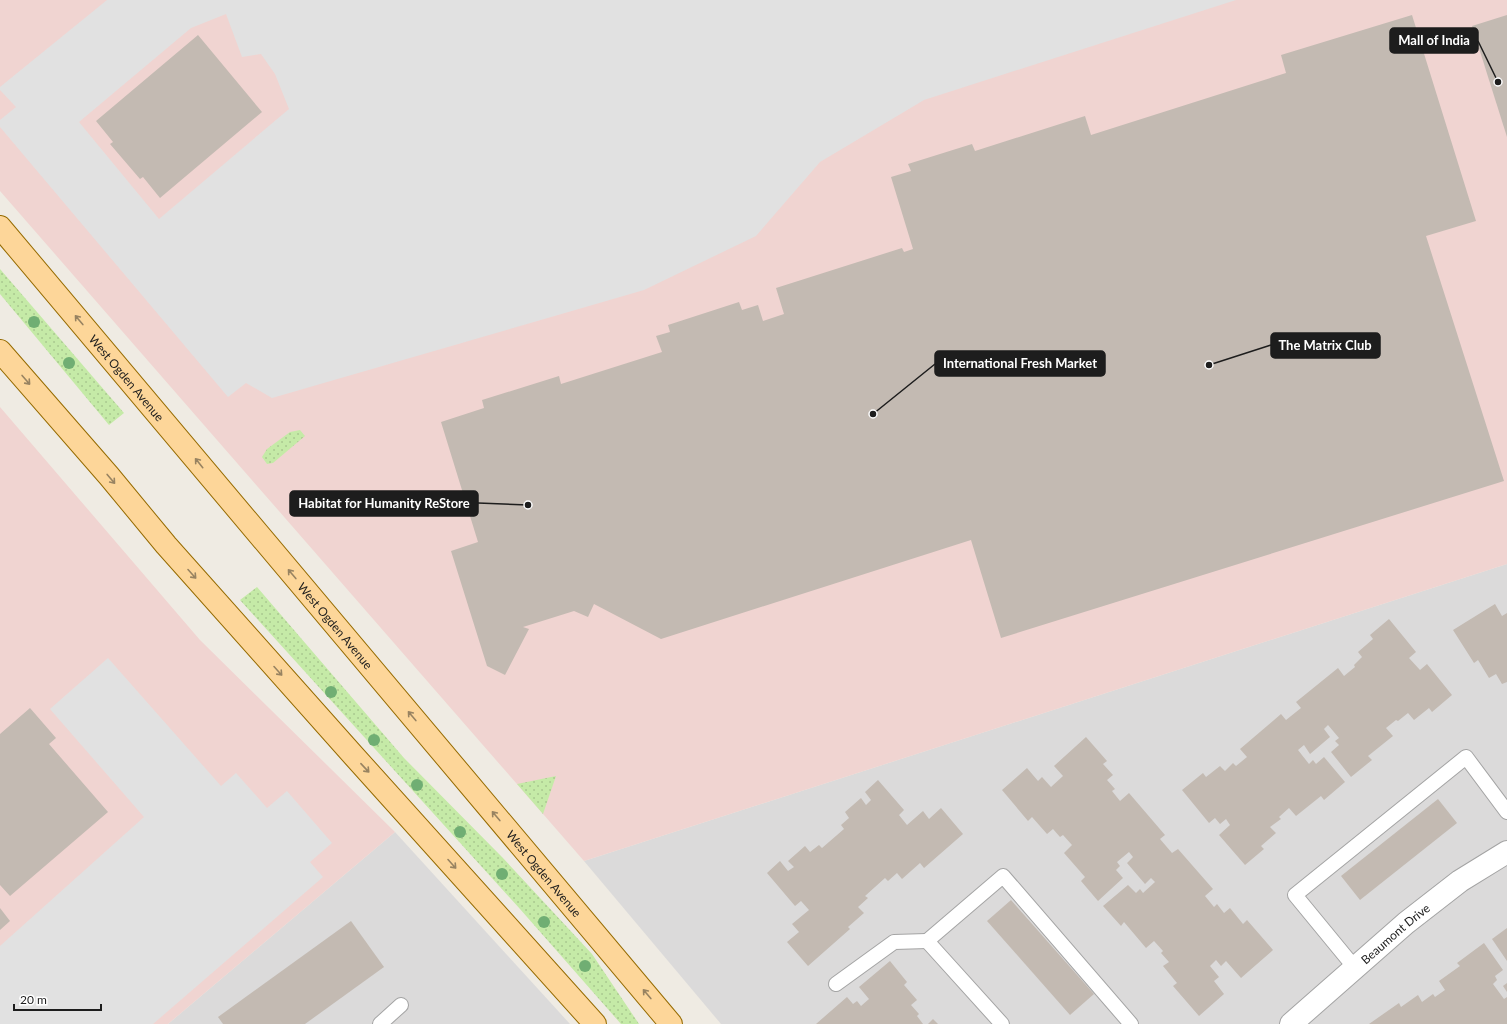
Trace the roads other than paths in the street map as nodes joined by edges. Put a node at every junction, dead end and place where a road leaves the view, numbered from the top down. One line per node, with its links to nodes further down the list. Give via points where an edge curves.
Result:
1 (0, 227): 11 (main road, West Ogden Avenue, one-way to 1)
2 (0, 351): 10 (main road, one-way to 10, via 166,545)
3 (1507, 812): 6 (lane, via 1466,757 1295,895)
4 (1507, 852): 6 (street, Beaumont Drive, via 1454,886 1406,923)
5 (927, 941): 7 (lane, via 894,942); 12 (lane); 13 (lane, via 1003,876)
6 (1355, 968): 14 (street, Beaumont Drive)
7 (836, 984)
8 (401, 1005): 9 (lane)
9 (380, 1024)
10 (595, 1024)
11 (671, 1024)
12 (1002, 1024)
13 (1131, 1024)
14 (1291, 1024)

